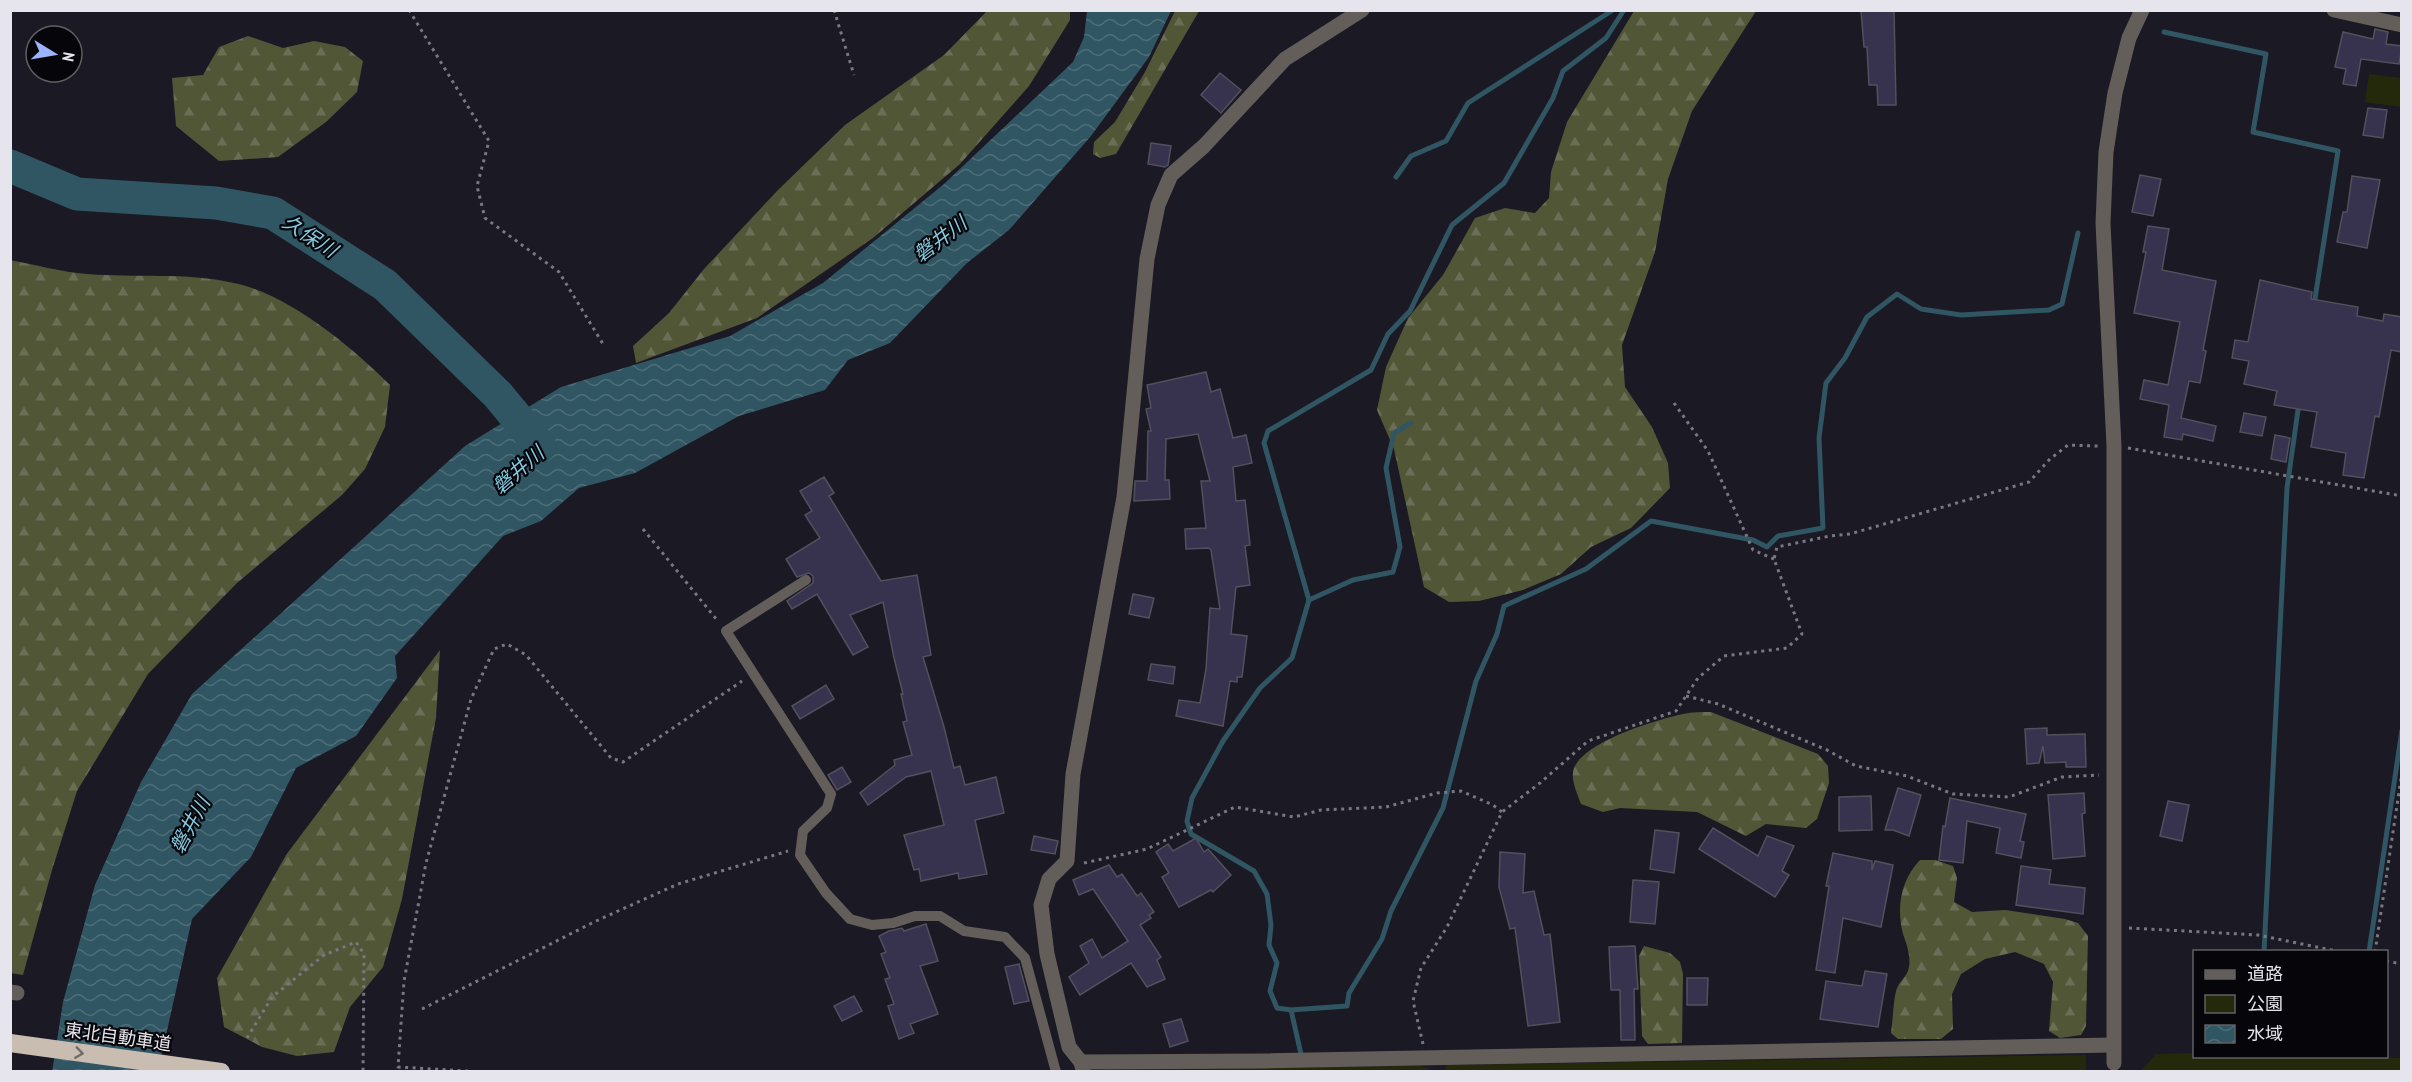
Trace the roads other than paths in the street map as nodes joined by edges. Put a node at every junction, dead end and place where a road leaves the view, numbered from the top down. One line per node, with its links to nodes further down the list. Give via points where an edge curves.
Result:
1 (1362, 10): 9 (street, via 1285,59 1204,146 1171,175 1158,205 1148,259 1124,496 1073,774 1067,861 1049,879 1041,905 1047,954 1069,1047)
2 (2142, 10): 7 (street, via 2129,38 2117,82 2106,153 2103,223 2114,446)
3 (2334, 10): 4 (street)
4 (2402, 25)
5 (806, 580): 11 (lane, via 726,631 831,794 827,808 803,831 800,855 850,919 872,925 915,916 940,916 964,931 1005,937 1025,958)
6 (16, 1044): 10 (highway, 東北自動車道, one-way to 10)
7 (2113, 1045): 8 (street); 9 (street)
8 (2114, 1063)
9 (1082, 1066)
10 (220, 1071)
11 (1056, 1071)

